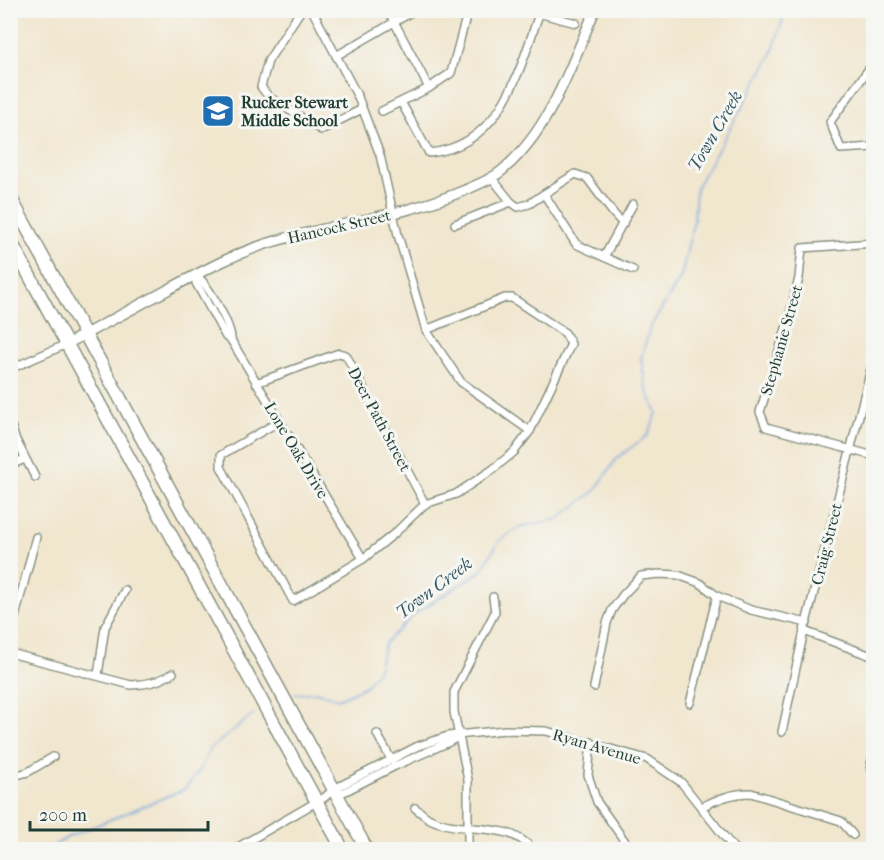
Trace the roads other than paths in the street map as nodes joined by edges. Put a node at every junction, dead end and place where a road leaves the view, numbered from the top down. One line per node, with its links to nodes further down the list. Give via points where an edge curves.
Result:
1 (301, 10): 15 (street, via 268,61 261,87 269,97 321,130)
2 (312, 10): 11 (street)
3 (388, 10): 10 (street)
4 (415, 10): 10 (street)
5 (468, 10): 13 (street, via 451,73)
6 (527, 10): 8 (street)
7 (595, 10): 18 (street, Hancock Street, via 557,96 528,146)
8 (539, 14): 9 (street); 14 (street, via 517,78 501,108 462,145 429,153)
9 (576, 22)
10 (395, 23): 11 (street); 13 (street)
11 (336, 56): 15 (street)
12 (873, 62): 17 (street, via 830,122 841,149)
13 (429, 88): 14 (street)
14 (401, 102): 16 (street)
15 (362, 109): 23 (street, via 380,155)
16 (382, 111)
17 (873, 147)
18 (491, 177): 21 (street); 23 (street, Hancock Street)
19 (544, 194): 21 (street, via 518,207); 25 (street, via 575,174 587,178); 28 (street, via 576,244)
20 (10, 196): 32 (highway)
21 (511, 202): 24 (street)
22 (633, 204): 25 (street)
23 (393, 215): 30 (street, Hancock Street, via 278,240); 31 (street)
24 (455, 224)
25 (623, 224): 28 (street)
26 (10, 240): 33 (highway)
27 (873, 243): 40 (street, Stephanie Street, via 802,248 799,278 760,412 766,427)
28 (604, 257): 29 (street)
29 (633, 270)
30 (196, 275): 32 (street, Hancock Street); 36 (street, Lone Oak Drive, via 196,283 226,337)
31 (426, 330): 39 (street, via 461,382); 39 (street, via 513,298 565,333 571,344)
32 (85, 334): 33 (street, Hancock Street); 69 (highway)
33 (67, 344): 35 (street, Hancock Street); 69 (highway)
34 (873, 357): 40 (street, Craig Street)
35 (10, 369)
36 (256, 382): 37 (street, Lone Oak Drive); 45 (street, Deer Path Street, via 339,353 346,355)
37 (280, 421): 47 (street, Lone Oak Drive); 47 (street, via 221,455 221,467 293,602)
38 (10, 422): 42 (street)
39 (530, 431): 45 (street, via 514,452 477,481 456,494)
40 (850, 450): 41 (street, Stephanie Street); 51 (street, Craig Street)
41 (873, 456)
42 (24, 459): 43 (street); 44 (street)
43 (10, 465)
44 (35, 477)
45 (425, 504): 47 (street)
46 (36, 537): 53 (street)
47 (363, 559)
48 (125, 590): 57 (street, via 105,627)
49 (717, 596): 51 (street, via 751,610); 58 (street, via 700,583 678,575 640,576 612,610); 59 (street)
50 (493, 597): 62 (street, via 495,612 454,692)
51 (807, 623): 52 (street, Craig Street)
52 (804, 631): 55 (street); 60 (street, Craig Street)
53 (10, 636)
54 (10, 653): 57 (street)
55 (873, 657)
56 (172, 673): 57 (street, via 148,684 131,684)
57 (98, 675)
58 (594, 687)
59 (690, 703)
60 (782, 732)
61 (377, 734): 66 (street)
62 (458, 737): 63 (street, Ryan Avenue, via 505,730 546,731); 66 (street, Ryan Avenue, via 448,736 417,746); 72 (street, via 468,780)
63 (591, 742): 70 (street, Ryan Avenue, via 647,759 681,782); 79 (street, via 588,775 597,802)
64 (873, 752): 67 (street)
65 (53, 757): 68 (street, via 28,772)
66 (393, 762): 69 (street, Ryan Avenue)
67 (870, 768)
68 (10, 777)
69 (328, 796): 74 (street, Ryan Avenue); 75 (highway); 76 (highway)
70 (701, 807): 73 (street, via 723,797 750,793 841,821); 80 (street, Ryan Avenue)
71 (415, 808): 72 (street, via 430,819)
72 (468, 828): 77 (street); 78 (street, via 507,831)
73 (853, 835)
74 (233, 849)
75 (343, 849)
76 (367, 849)
77 (468, 849)
78 (532, 849)
79 (631, 849)
80 (735, 849)

